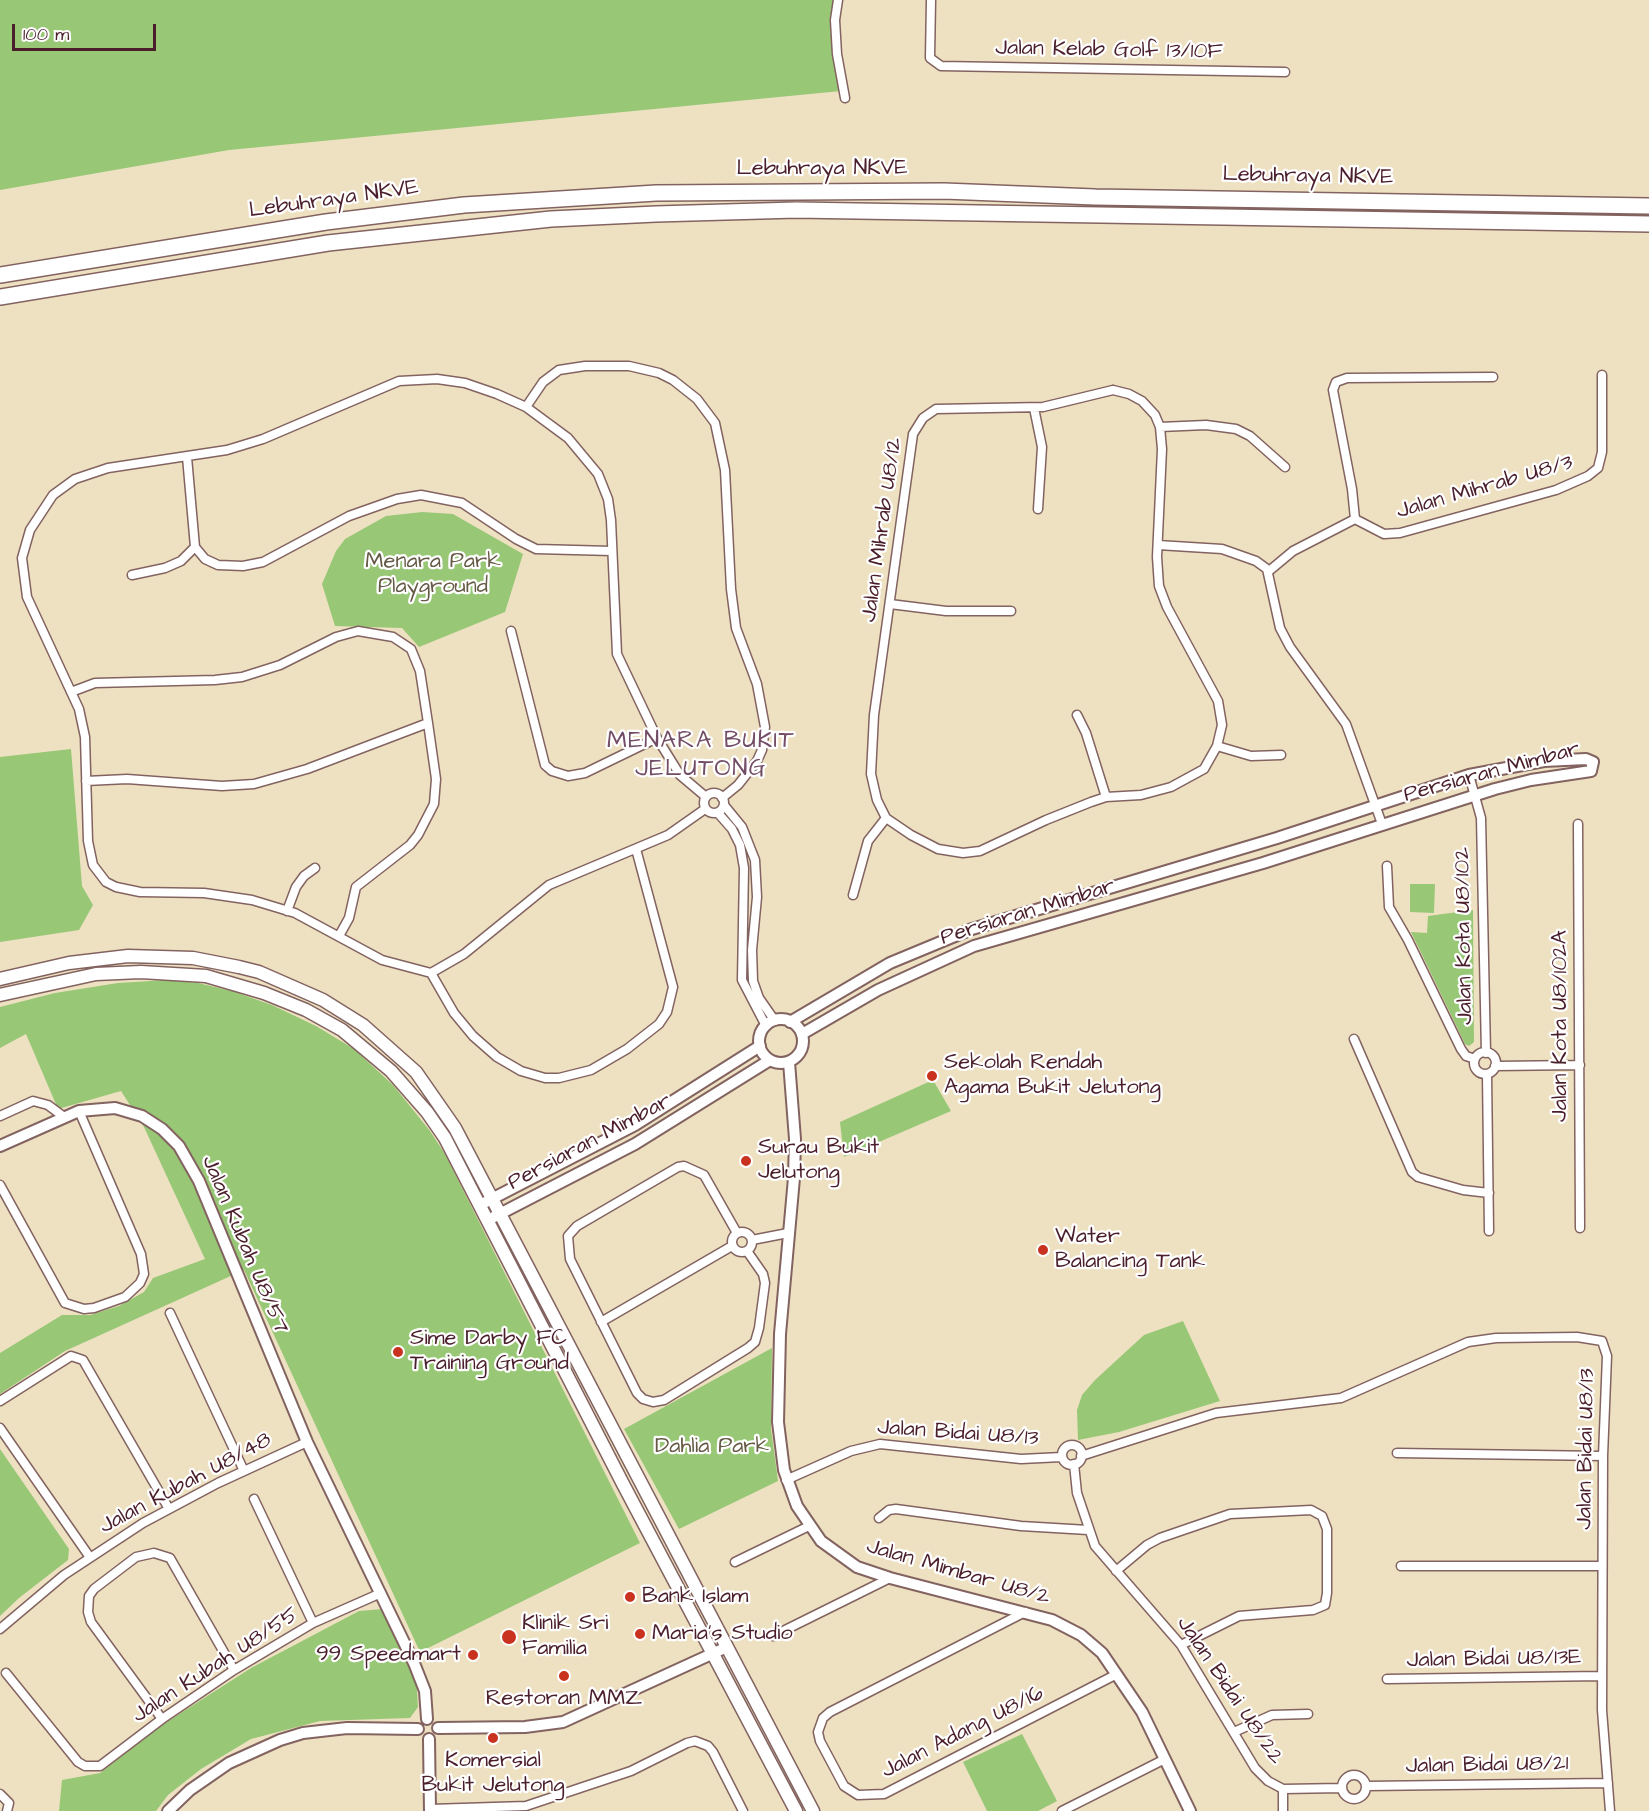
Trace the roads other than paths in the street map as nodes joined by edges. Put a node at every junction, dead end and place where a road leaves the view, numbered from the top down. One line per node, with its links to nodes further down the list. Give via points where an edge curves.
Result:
1 (838, 0): 4 (street, via 837,54)
2 (931, 0): 3 (street, Jalan Kelab Golf 13/10F, via 930,51 934,62 952,68)
3 (1285, 72)
4 (845, 98)
5 (1649, 206): 7 (highway, Lebuhraya NKVE, via 944,191 656,193 464,205 337,220)
6 (1649, 224): 8 (highway, Lebuhraya NKVE, via 796,210 644,214 539,220 352,240)
7 (0, 275)
8 (0, 297)
9 (1602, 375): 17 (street, Jalan Mihrab U8/3, via 1602,452 1598,468 1588,476 1556,490 1400,533 1384,534)
10 (1493, 377): 17 (street, via 1347,378 1336,382 1333,390)
11 (526, 407): 14 (street, via 465,383 437,379 399,381 263,439); 20 (street, via 568,438 598,474 610,511); 37 (street, via 543,382 559,370 629,366 659,373 679,384 697,399 714,423 725,470 736,628 757,684 765,727 757,761)
12 (1034, 408): 13 (street, Jalan Mihrab U8/12, via 1069,403 1107,390 1119,391 1147,405); 16 (street, via 1042,447); 23 (street, Jalan Mihrab U8/12, via 945,407 922,418 911,445)
13 (1160, 427): 15 (street, via 1206,425 1236,429 1250,436); 18 (street)
14 (187, 457): 19 (street); 26 (street, via 108,468 75,479 53,495 30,530 22,558 27,597)
15 (1285, 467)
16 (1038, 509)
17 (1355, 519): 21 (street, via 1293,551)
18 (1158, 545): 21 (street, via 1222,549 1259,562); 30 (street, via 1162,596 1218,701 1222,725)
19 (195, 547): 20 (street, via 205,559 218,565 263,562 349,516 421,495 462,503 536,549); 22 (street, via 181,561)
20 (612, 551): 29 (street, via 617,654)
21 (1269, 571): 38 (street, via 1284,637 1346,724)
22 (132, 575)
23 (890, 604): 24 (street, via 939,610); 40 (street, Jalan Mihrab U8/12, via 870,760 873,787)
24 (1011, 611)
25 (511, 631): 29 (street, via 545,765 552,771 568,776 585,773)
26 (71, 692): 28 (street, via 95,682 242,677 267,670 347,633 371,632 393,637 411,649 420,671); 33 (street, via 85,737)
27 (1077, 715): 36 (street)
28 (428, 723): 33 (street, via 307,769 254,784); 48 (street, via 436,779 430,815 410,845 356,887)
29 (657, 738): 35 (street, via 680,776)
30 (1217, 746): 31 (street, via 1251,756); 36 (street, via 1204,769 1187,780 1141,795)
31 (1281, 755)
32 (1469, 775): 34 (street, Jalan Kota U8/102); 34 (street, Persiaran Mimbar, via 1544,761 1589,759 1594,765 1591,771 1531,780); 38 (street, Persiaran Mimbar)
33 (86, 781): 47 (street, via 88,841 93,865 106,882 128,890 252,900)
34 (1475, 795): 41 (street, Persiaran Mimbar); 57 (street, Jalan Kota U8/102, via 1481,818)
35 (706, 797): 37 (street, via 714,793); 39 (street)
36 (1106, 797): 40 (street, via 972,853 938,849)
37 (721, 805): 39 (street, via 709,813); 53 (street, via 740,845 744,868 742,980); 53 (street, via 742,827 755,860 753,981)
38 (1374, 806): 41 (street); 52 (street, Persiaran Mimbar, via 972,929 890,963)
39 (705, 809): 43 (street, via 668,835)
40 (886, 818): 46 (street, via 868,841)
41 (1382, 824): 54 (street, Persiaran Mimbar, via 1263,863 974,946 878,990)
42 (1578, 824): 61 (street, Jalan Kota U8/102A)
43 (636, 849): 49 (street, via 549,885 465,954); 49 (street, via 673,987 667,1012 659,1024 627,1050 591,1070 559,1078 521,1071 473,1036 454,1013)
44 (1387, 866): 58 (street, via 1389,907 1461,1049)
45 (315, 867): 47 (street, via 296,887)
46 (853, 895)
47 (287, 911): 48 (street)
48 (339, 936): 49 (street, via 382,960)
49 (431, 973)
50 (0, 979): 70 (main road, via 89,960 171,956 249,970 298,988 363,1025 416,1072 455,1128)
51 (0, 995): 71 (main road, via 96,974 165,972 236,984 306,1010 342,1030 416,1098 445,1138)
52 (790, 1022): 53 (street); 54 (street)
53 (770, 1024): 56 (street)
54 (802, 1034): 60 (street, via 802,1047)
55 (1354, 1038): 69 (street, via 1412,1172 1463,1190)
56 (760, 1046): 59 (street); 70 (street, Persiaran Mimbar, via 635,1125)
57 (1486, 1053): 58 (street); 62 (street, via 1494,1058)
58 (1475, 1059): 63 (street, via 1478,1071)
59 (770, 1060): 60 (street); 72 (street, Persiaran Mimbar, via 635,1144)
60 (789, 1062): 77 (street, Jalan Mimbar U8/2, via 795,1139)
61 (1580, 1065): 62 (street); 74 (street, Jalan Kota U8/102A)
62 (1495, 1066): 63 (street)
63 (1487, 1074): 69 (street)
64 (79, 1112): 66 (street, Jalan Kubah U8/57); 68 (street, via 141,1254 144,1274 125,1297 84,1310 65,1304); 85 (street, Jalan Kubah U8/57, via 115,1108 142,1116 178,1146 199,1181)
65 (0, 1116): 66 (street, via 33,1101 48,1105)
66 (63, 1117): 67 (street, Jalan Kubah U8/57)
67 (0, 1146)
68 (0, 1185)
69 (1489, 1192): 75 (street)
70 (493, 1198): 71 (street, Persiaran Mimbar); 72 (main road)
71 (480, 1205): 73 (main road)
72 (500, 1213): 73 (street, Persiaran Mimbar); 110 (main road)
73 (488, 1220): 111 (main road)
74 (1580, 1228)
75 (1489, 1231)
76 (737, 1233): 78 (street, via 747,1233); 79 (street); 82 (street, via 704,1175 684,1166 577,1226 568,1236 568,1251)
77 (789, 1233): 78 (street); 92 (street, Jalan Mimbar U8/2, via 778,1397)
78 (752, 1240): 80 (street)
79 (732, 1246): 80 (street, via 737,1251); 82 (street)
80 (747, 1251): 82 (street, via 765,1283 755,1342 664,1400 648,1401 639,1396)
81 (170, 1313): 91 (street)
82 (601, 1322)
83 (0, 1401): 94 (street, via 71,1356 83,1360)
84 (0, 1428): 98 (street)
85 (307, 1442): 91 (street, Jalan Kubah U8/48); 104 (street, Jalan Kubah U8/57)
86 (1397, 1453): 88 (street)
87 (1082, 1456): 88 (street, Jalan Bidai U8/13, via 1216,1413 1341,1398 1468,1342 1577,1337 1602,1341 1606,1347); 89 (street, via 1073,1445 1063,1450); 90 (street)
88 (1603, 1456): 101 (street, Jalan Bidai U8/13)
89 (1062, 1457): 90 (street, via 1066,1463); 92 (street, Jalan Bidai U8/13, via 1021,1459 880,1444 851,1451)
90 (1074, 1464): 97 (street, Jalan Bidai U8/22, via 1077,1493)
91 (244, 1471): 94 (street, Jalan Kubah U8/48)
92 (786, 1480): 96 (street, Jalan Mimbar U8/2)
93 (254, 1499): 106 (street)
94 (169, 1509): 98 (street, Jalan Kubah U8/48)
95 (879, 1518): 97 (street, via 889,1510 907,1510 1021,1526)
96 (809, 1526): 99 (street); 103 (street, Jalan Mimbar U8/2, via 845,1560)
97 (1088, 1530): 102 (street, Jalan Bidai U8/22, via 1101,1555)
98 (89, 1556): 107 (street, Jalan Kubah U8/48)
99 (735, 1563)
100 (1401, 1566): 101 (street)
101 (1602, 1566): 115 (street, Jalan Bidai U8/13)
102 (1116, 1571): 109 (street, Jalan Bidai U8/22); 109 (street, via 1160,1538 1230,1514 1311,1510 1322,1516 1327,1529 1325,1605 1313,1610 1239,1616)
103 (890, 1578): 105 (street, Jalan Mimbar U8/2); 108 (street)
104 (381, 1593): 106 (street, Jalan Kubah U8/55); 119 (street, Jalan Kubah U8/57, via 422,1680)
105 (1025, 1612): 114 (street, Jalan Mimbar U8/2, via 1063,1624 1082,1635); 114 (street, Jalan Adang U8/16, via 830,1712 819,1724 818,1732 849,1792 868,1797 884,1794)
106 (313, 1623): 112 (street, Jalan Kubah U8/55)
107 (0, 1629)
108 (773, 1636)
109 (1182, 1645): 122 (street, Jalan Bidai U8/22)
110 (727, 1647): 111 (street); 136 (main road)
111 (713, 1654): 120 (street, via 563,1722 525,1727); 135 (main road)
112 (234, 1670): 118 (street, Jalan Kubah U8/55); 118 (street, via 170,1558 154,1553 136,1557 94,1589 89,1596 88,1612)
113 (6, 1673): 118 (street, Jalan Kubah U8/55, via 78,1762 92,1767 108,1762)
114 (1117, 1674): 124 (street, Jalan Mimbar U8/2, via 1142,1712)
115 (1602, 1676): 116 (street, Jalan Bidai U8/13E); 125 (street, Jalan Bidai U8/13)
116 (1387, 1679)
117 (1308, 1714): 122 (street, via 1272,1715)
118 (162, 1719)
119 (427, 1719): 120 (street, via 433,1720); 121 (street)
120 (438, 1728): 123 (street, via 437,1734)
121 (418, 1729): 123 (street, via 422,1737); 133 (street, via 347,1728 280,1740 229,1763)
122 (1234, 1732): 128 (street, Jalan Bidai U8/22, via 1255,1768)
123 (429, 1739): 131 (street)
124 (1165, 1759): 137 (street); 138 (street, Jalan Mimbar U8/2)
125 (1608, 1783): 126 (street, Jalan Bidai U8/21); 141 (street, Jalan Bidai U8/13)
126 (1367, 1786): 127 (street, via 1354,1775 1344,1780); 130 (street, via 1362,1797)
127 (1342, 1788): 128 (street, Jalan Bidai U8/22); 130 (street, via 1345,1795)
128 (1283, 1789): 139 (street)
129 (0, 1794): 132 (street, via 9,1803)
130 (1355, 1799): 140 (street)
131 (430, 1810): 134 (street, via 526,1806 632,1771 695,1742 713,1752)
132 (7, 1811)
133 (168, 1811)
134 (743, 1811)
135 (796, 1811)
136 (813, 1811)
137 (1062, 1811)
138 (1190, 1811)
139 (1284, 1811)
140 (1355, 1811)
141 (1610, 1811)

